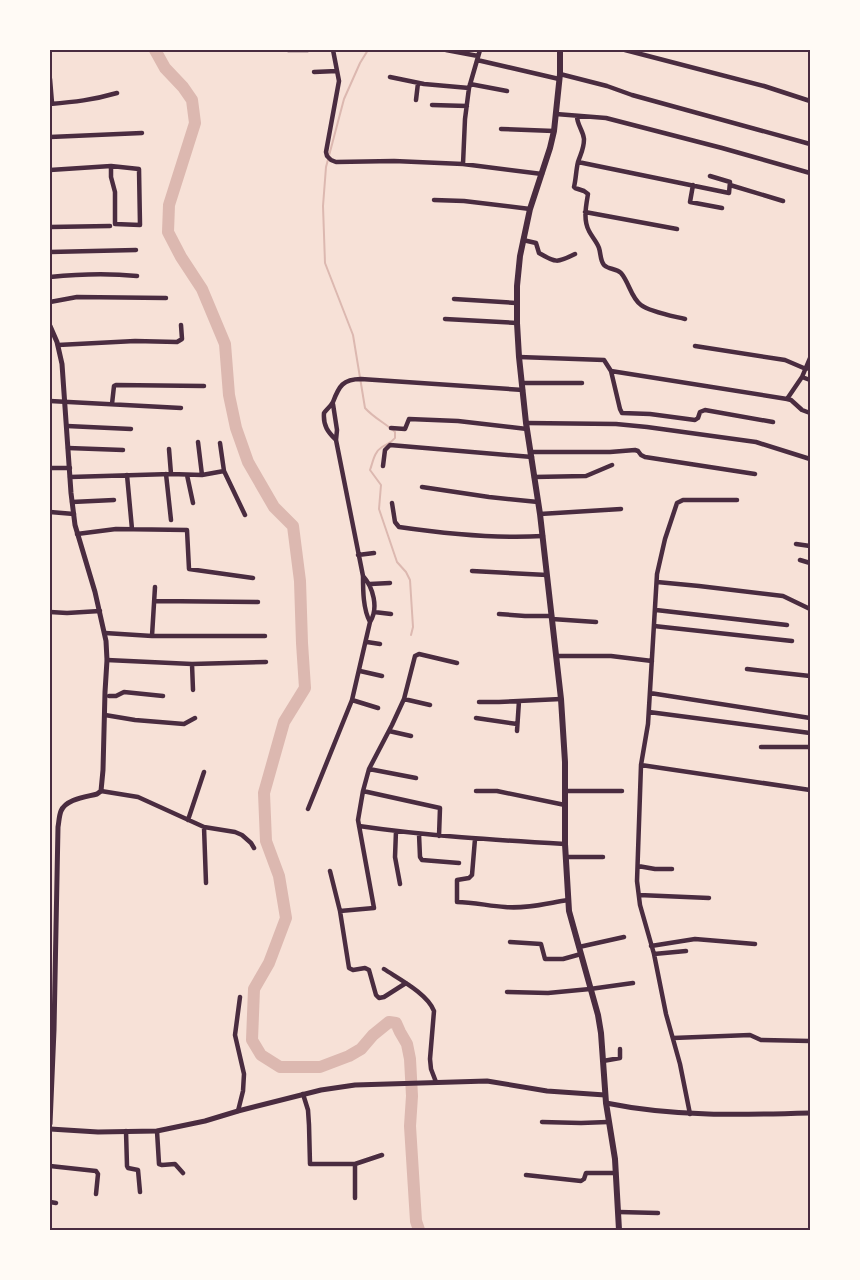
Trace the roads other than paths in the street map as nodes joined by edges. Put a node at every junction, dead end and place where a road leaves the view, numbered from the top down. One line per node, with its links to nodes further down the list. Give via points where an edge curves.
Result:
1 (288, 50): 2 (street)
2 (308, 50)
3 (333, 50): 9 (street)
4 (447, 50): 8 (street)
5 (480, 50): 8 (street)
6 (560, 50): 12 (main road)
7 (625, 50): 19 (street)
8 (477, 58): 12 (street); 15 (street)
9 (337, 71): 10 (street); 31 (street, via 339,81 328,159)
10 (314, 72)
11 (390, 77): 14 (street)
12 (560, 77): 23 (main road); 29 (street, via 613,87)
13 (50, 80): 20 (street)
14 (418, 83): 15 (street); 18 (street)
15 (470, 86): 16 (street); 22 (street)
16 (507, 91)
17 (117, 93): 20 (street)
18 (417, 100)
19 (810, 101)
20 (51, 104)
21 (432, 105): 22 (street)
22 (467, 106): 31 (street)
23 (556, 114): 24 (street); 26 (main road)
24 (578, 116): 30 (street, via 584,141); 34 (street, via 606,118)
25 (501, 129): 26 (street)
26 (554, 131): 35 (main road)
27 (142, 133): 28 (street)
28 (50, 137)
29 (810, 144)
30 (578, 162): 37 (street); 43 (street, via 574,187 588,194)
31 (463, 164): 35 (street)
32 (111, 166): 32 (street, via 140,170 140,225 115,224); 33 (street)
33 (50, 170)
34 (810, 173)
35 (542, 174): 42 (main road)
36 (710, 176): 38 (street)
37 (693, 185): 38 (street, via 727,193); 41 (street, via 690,201)
38 (730, 185): 40 (street)
39 (434, 200): 42 (street)
40 (783, 201)
41 (722, 208)
42 (530, 209): 47 (main road)
43 (585, 212): 46 (street); 58 (street, via 603,264 620,272 638,303)
44 (110, 226): 45 (street)
45 (50, 227)
46 (677, 229)
47 (523, 240): 50 (street, via 536,243 538,253 553,261); 56 (main road)
48 (136, 250): 49 (street)
49 (50, 252)
50 (575, 254)
51 (137, 276): 52 (street)
52 (50, 277)
53 (166, 298): 55 (street, via 77,297)
54 (454, 299): 56 (street)
55 (50, 302)
56 (516, 303): 59 (main road)
57 (445, 319): 59 (street)
58 (685, 319)
59 (517, 323): 65 (main road)
60 (181, 325): 63 (street, via 182,339 177,342)
61 (50, 326): 63 (street)
62 (50, 340): 63 (street)
63 (58, 343): 76 (street)
64 (695, 346): 67 (street, via 784,360)
65 (519, 357): 68 (street, via 603,360); 73 (main road)
66 (810, 358): 67 (street)
67 (806, 369): 69 (street)
68 (610, 371): 74 (street); 81 (street, via 622,413 695,420 705,410)
69 (802, 377): 70 (street); 74 (street)
70 (810, 380)
71 (582, 383): 73 (street)
72 (204, 386): 77 (street, via 116,385)
73 (522, 387): 78 (street, via 354,379 340,387); 83 (main road)
74 (787, 399): 80 (street)
75 (50, 401): 76 (street)
76 (66, 402): 77 (street); 82 (street)
77 (112, 404): 79 (street)
78 (333, 404): 86 (street); 86 (street, via 324,416 327,431)
79 (181, 408)
80 (810, 413)
81 (773, 422)
82 (67, 426): 85 (street); 89 (street)
83 (527, 426): 84 (street, via 410,419 405,429); 92 (main road); 93 (street, via 647,427 756,442)
84 (391, 428)
85 (131, 429)
86 (336, 441): 125 (street)
87 (198, 442): 103 (street)
88 (220, 442): 98 (street)
89 (68, 448): 91 (street); 97 (street)
90 (169, 449): 99 (street)
91 (123, 450)
92 (531, 454): 95 (street, via 390,445 385,450); 100 (street, via 638,450 645,457); 105 (main road)
93 (810, 459)
94 (612, 465): 105 (street, via 586,476)
95 (383, 466)
96 (50, 468): 97 (street)
97 (70, 468): 104 (street)
98 (224, 471): 103 (street); 117 (street)
99 (168, 474): 101 (street); 102 (street); 118 (street)
100 (755, 474)
101 (127, 475): 104 (street); 119 (street)
102 (187, 475): 103 (street); 111 (street)
103 (202, 475)
104 (70, 477): 109 (street)
105 (534, 477): 110 (main road)
106 (422, 487): 110 (street)
107 (114, 500): 109 (street)
108 (737, 500): 132 (street, via 677,503)
109 (72, 502): 116 (street)
110 (538, 502): 115 (main road)
111 (193, 503)
112 (392, 503): 121 (street, via 399,527 502,537)
113 (621, 509): 115 (street)
114 (50, 512): 116 (street)
115 (540, 513): 121 (main road)
116 (74, 514): 120 (street)
117 (245, 515)
118 (171, 520)
119 (132, 529): 120 (street); 131 (street, via 187,530 189,569)
120 (77, 534): 139 (street)
121 (543, 536): 129 (main road)
122 (796, 544): 123 (street)
123 (810, 546)
124 (374, 553): 125 (street)
125 (358, 555): 130 (street)
126 (800, 560): 127 (street)
127 (810, 563)
128 (472, 571): 129 (street)
129 (547, 575): 145 (main road)
130 (363, 576): 134 (street); 146 (street)
131 (253, 578)
132 (657, 582): 138 (street, via 783,596); 140 (street)
133 (390, 583): 134 (street)
134 (370, 584): 142 (street)
135 (155, 586): 136 (street)
136 (155, 601): 137 (street); 151 (street)
137 (258, 602)
138 (810, 609)
139 (99, 610): 141 (street); 150 (street)
140 (656, 610): 148 (street); 149 (street)
141 (50, 612)
142 (374, 612): 143 (street); 146 (street)
143 (391, 614)
144 (500, 614): 145 (street)
145 (552, 617): 147 (street); 156 (main road)
146 (370, 622): 154 (street)
147 (596, 622)
148 (787, 625)
149 (654, 626): 153 (street); 158 (street)
150 (105, 633): 151 (street); 157 (street)
151 (152, 636): 152 (street)
152 (265, 636)
153 (792, 641)
154 (367, 642): 155 (street); 163 (street)
155 (380, 644)
156 (556, 656): 158 (street, via 604,655); 171 (main road)
157 (107, 660): 161 (street); 168 (street)
158 (652, 661): 167 (street)
159 (266, 662): 161 (street)
160 (457, 663): 170 (street, via 416,655)
161 (192, 664): 166 (street)
162 (747, 669): 165 (street)
163 (360, 671): 164 (street); 172 (street)
164 (382, 676)
165 (810, 676)
166 (194, 690)
167 (650, 693): 177 (street); 181 (street)
168 (107, 696): 169 (street, via 124,692); 178 (street)
169 (163, 696)
170 (404, 699): 175 (street); 183 (street)
171 (561, 699): 173 (street); 197 (main road)
172 (352, 700): 176 (street); 200 (street)
173 (519, 701): 174 (street); 182 (street)
174 (479, 702)
175 (430, 705)
176 (378, 708)
177 (649, 712): 185 (street); 189 (street)
178 (105, 715): 179 (street, via 184,724); 195 (street)
179 (195, 718)
180 (476, 718): 182 (street)
181 (810, 718)
182 (517, 724): 184 (street)
183 (389, 731): 186 (street); 190 (street)
184 (517, 731)
185 (810, 733)
186 (411, 736)
187 (761, 747): 188 (street)
188 (810, 747)
189 (641, 765): 194 (street); 215 (street)
190 (369, 769): 192 (street); 196 (street)
191 (204, 772): 201 (street)
192 (416, 778)
193 (476, 790): 199 (street)
194 (810, 790)
195 (101, 791): 201 (street, via 138,797); 204 (street, via 68,803 61,811)
196 (363, 791): 203 (street); 208 (street, via 441,808)
197 (565, 791): 198 (street); 199 (main road)
198 (621, 791)
199 (565, 805): 210 (main road)
200 (308, 809)
201 (188, 820): 205 (street)
202 (50, 826): 204 (street)
203 (359, 826): 206 (street); 223 (street, via 374,908)
204 (58, 827): 250 (street)
205 (204, 827): 211 (street, via 235,832); 218 (street)
206 (396, 831): 207 (street); 219 (street)
207 (418, 834): 208 (street); 214 (street, via 422,860)
208 (439, 836): 209 (street)
209 (475, 839): 210 (street); 222 (street, via 472,875 457,880 456,902 519,907)
210 (565, 844): 212 (main road)
211 (254, 848)
212 (566, 857): 213 (street); 222 (main road)
213 (603, 857)
214 (459, 863)
215 (638, 866): 216 (street); 220 (street)
216 (672, 868)
217 (330, 871): 223 (street)
218 (206, 883)
219 (400, 884)
220 (639, 895): 221 (street); 227 (street)
221 (710, 898)
222 (568, 900): 228 (main road)
223 (340, 911): 232 (street, via 351,970 369,970 379,998)
224 (624, 937): 228 (street)
225 (510, 942): 228 (street, via 541,944 545,959 563,958)
226 (755, 944): 227 (street, via 695,939)
227 (651, 946): 230 (street)
228 (580, 951): 234 (main road)
229 (686, 951): 230 (street)
230 (654, 954): 237 (street)
231 (384, 969): 232 (street)
232 (406, 983): 241 (street, via 434,1011 431,1069)
233 (633, 983): 234 (street)
234 (590, 989): 235 (street); 240 (main road, via 601,1033)
235 (507, 992)
236 (240, 997): 245 (street, via 235,1035 244,1074)
237 (673, 1038): 238 (street, via 750,1035 761,1040); 247 (street)
238 (810, 1041)
239 (620, 1049): 240 (street, via 620,1058)
240 (603, 1061): 243 (main road)
241 (436, 1082): 242 (street, via 341,1086); 243 (street, via 487,1081)
242 (303, 1094): 245 (street); 255 (street, via 308,1110 310,1164)
243 (605, 1095): 244 (main road)
244 (606, 1103): 247 (street); 249 (main road)
245 (238, 1111): 253 (street)
246 (810, 1113): 247 (street)
247 (690, 1114)
248 (542, 1122): 249 (street)
249 (608, 1122): 258 (main road)
250 (50, 1124)
251 (50, 1130): 252 (street)
252 (126, 1131): 253 (street); 260 (street, via 127,1166 138,1170)
253 (157, 1131): 257 (street, via 159,1164 175,1164)
254 (382, 1155): 255 (street)
255 (356, 1164): 262 (street)
256 (50, 1166): 261 (street, via 96,1171)
257 (183, 1173)
258 (616, 1173): 259 (street, via 586,1173 581,1181); 265 (main road)
259 (526, 1174)
260 (140, 1191)
261 (96, 1194)
262 (355, 1198)
263 (50, 1202): 264 (street)
264 (56, 1203)
265 (619, 1212): 266 (street); 267 (main road)
266 (658, 1213)
267 (619, 1230)

